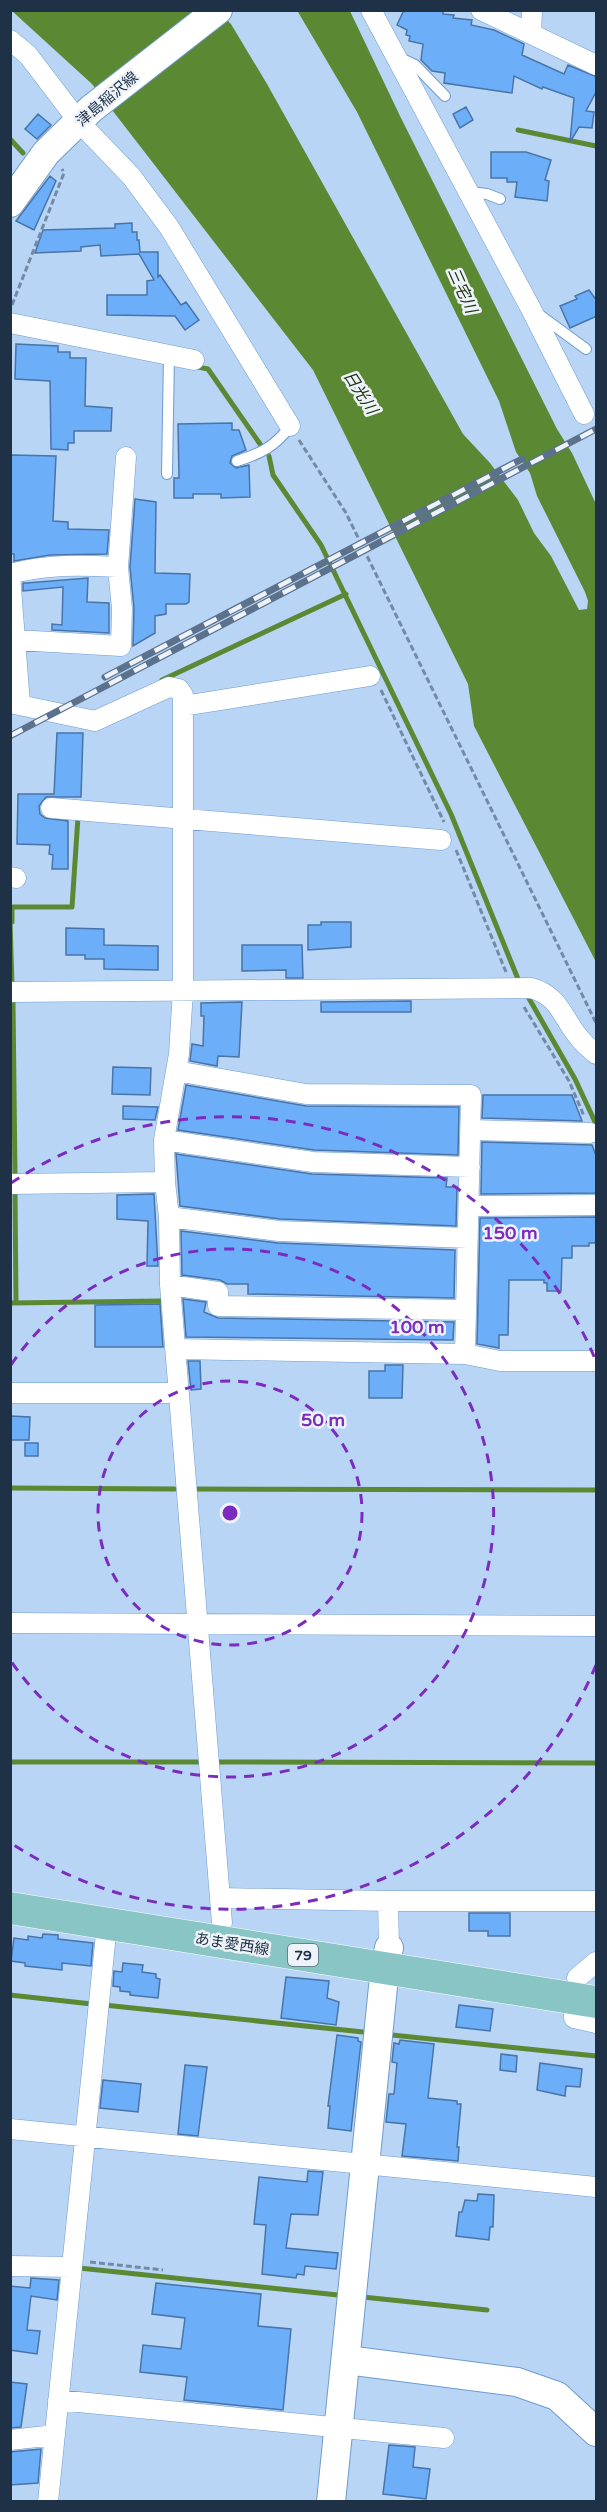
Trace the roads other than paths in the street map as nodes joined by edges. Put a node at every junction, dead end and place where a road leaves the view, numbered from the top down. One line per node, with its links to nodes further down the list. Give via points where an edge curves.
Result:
1 (218, 10): 10 (street, 津島稲沢線)
2 (371, 10): 7 (street)
3 (481, 10): 5 (street)
4 (532, 10): 5 (street)
5 (531, 34): 8 (street)
6 (10, 39): 10 (street)
7 (398, 57): 9 (lane, via 415,65); 11 (street)
8 (597, 65)
9 (445, 96)
10 (85, 115): 13 (street, 津島稲沢線, via 46,153); 20 (street, via 169,227)
11 (470, 192): 12 (lane); 14 (street)
12 (500, 199)
13 (10, 203)
14 (531, 309): 16 (lane); 19 (street)
15 (10, 323): 17 (street)
16 (586, 350)
17 (169, 355): 18 (street); 23 (lane)
18 (194, 360)
19 (592, 404)
20 (290, 426): 22 (lane, via 272,446)
21 (126, 457): 24 (street)
22 (237, 461)
23 (167, 474)
24 (118, 567): 25 (street, via 62,565); 26 (street, via 121,646)
25 (10, 574): 26 (street)
26 (16, 640): 28 (street)
27 (370, 676): 29 (street)
28 (15, 704): 29 (street, via 95,722 170,687 183,696)
29 (183, 706): 31 (street)
30 (51, 808): 31 (street)
31 (183, 819): 32 (street); 33 (street)
32 (448, 837)
33 (183, 990): 34 (street); 35 (street, via 531,988 552,998 581,1041); 36 (street)
34 (10, 992)
35 (597, 1054)
36 (176, 1071): 37 (street, via 306,1094 471,1095); 39 (street)
37 (471, 1130): 38 (street); 40 (street)
38 (590, 1133)
39 (164, 1140): 40 (street, via 313,1162); 41 (street)
40 (470, 1167): 44 (street)
41 (165, 1182): 42 (street); 45 (street)
42 (10, 1184)
43 (597, 1205): 44 (street)
44 (469, 1206): 46 (street)
45 (169, 1217): 46 (street, via 279,1231); 47 (street)
46 (468, 1238): 48 (street)
47 (170, 1285): 48 (street, via 218,1292 218,1306); 49 (street)
48 (466, 1310): 50 (street)
49 (176, 1349): 50 (street); 52 (street)
50 (465, 1354): 51 (street, via 500,1361)
51 (597, 1361)
52 (179, 1393): 53 (street); 55 (street)
53 (10, 1394)
54 (10, 1623): 55 (street)
55 (199, 1624): 56 (street); 61 (street)
56 (597, 1626)
57 (10, 1889): 61 (main road, あま愛西線 / 79)
58 (388, 1901): 59 (street); 61 (street); 63 (street)
59 (597, 1902)
60 (10, 1908): 62 (main road, あま愛西線 / 79)
61 (221, 1910): 63 (main road, あま愛西線 / 79)
62 (107, 1924): 63 (main road, あま愛西線 / 79); 67 (street)
63 (387, 1958): 64 (main road, あま愛西線 / 79); 68 (street)
64 (588, 1984): 65 (street, via 574,2018)
65 (597, 2023)
66 (10, 2129): 67 (street)
67 (86, 2137): 68 (street); 70 (street)
68 (366, 2164): 69 (street); 72 (street)
69 (597, 2187)
70 (72, 2263): 71 (street); 73 (street)
71 (10, 2266)
72 (347, 2360): 74 (street); 75 (street, via 517,2382 557,2396)
73 (58, 2400): 74 (street); 76 (street)
74 (339, 2427): 77 (street); 80 (street)
75 (597, 2432)
76 (55, 2435): 78 (street); 79 (street)
77 (444, 2438)
78 (10, 2440)
79 (48, 2502)
80 (331, 2502)

